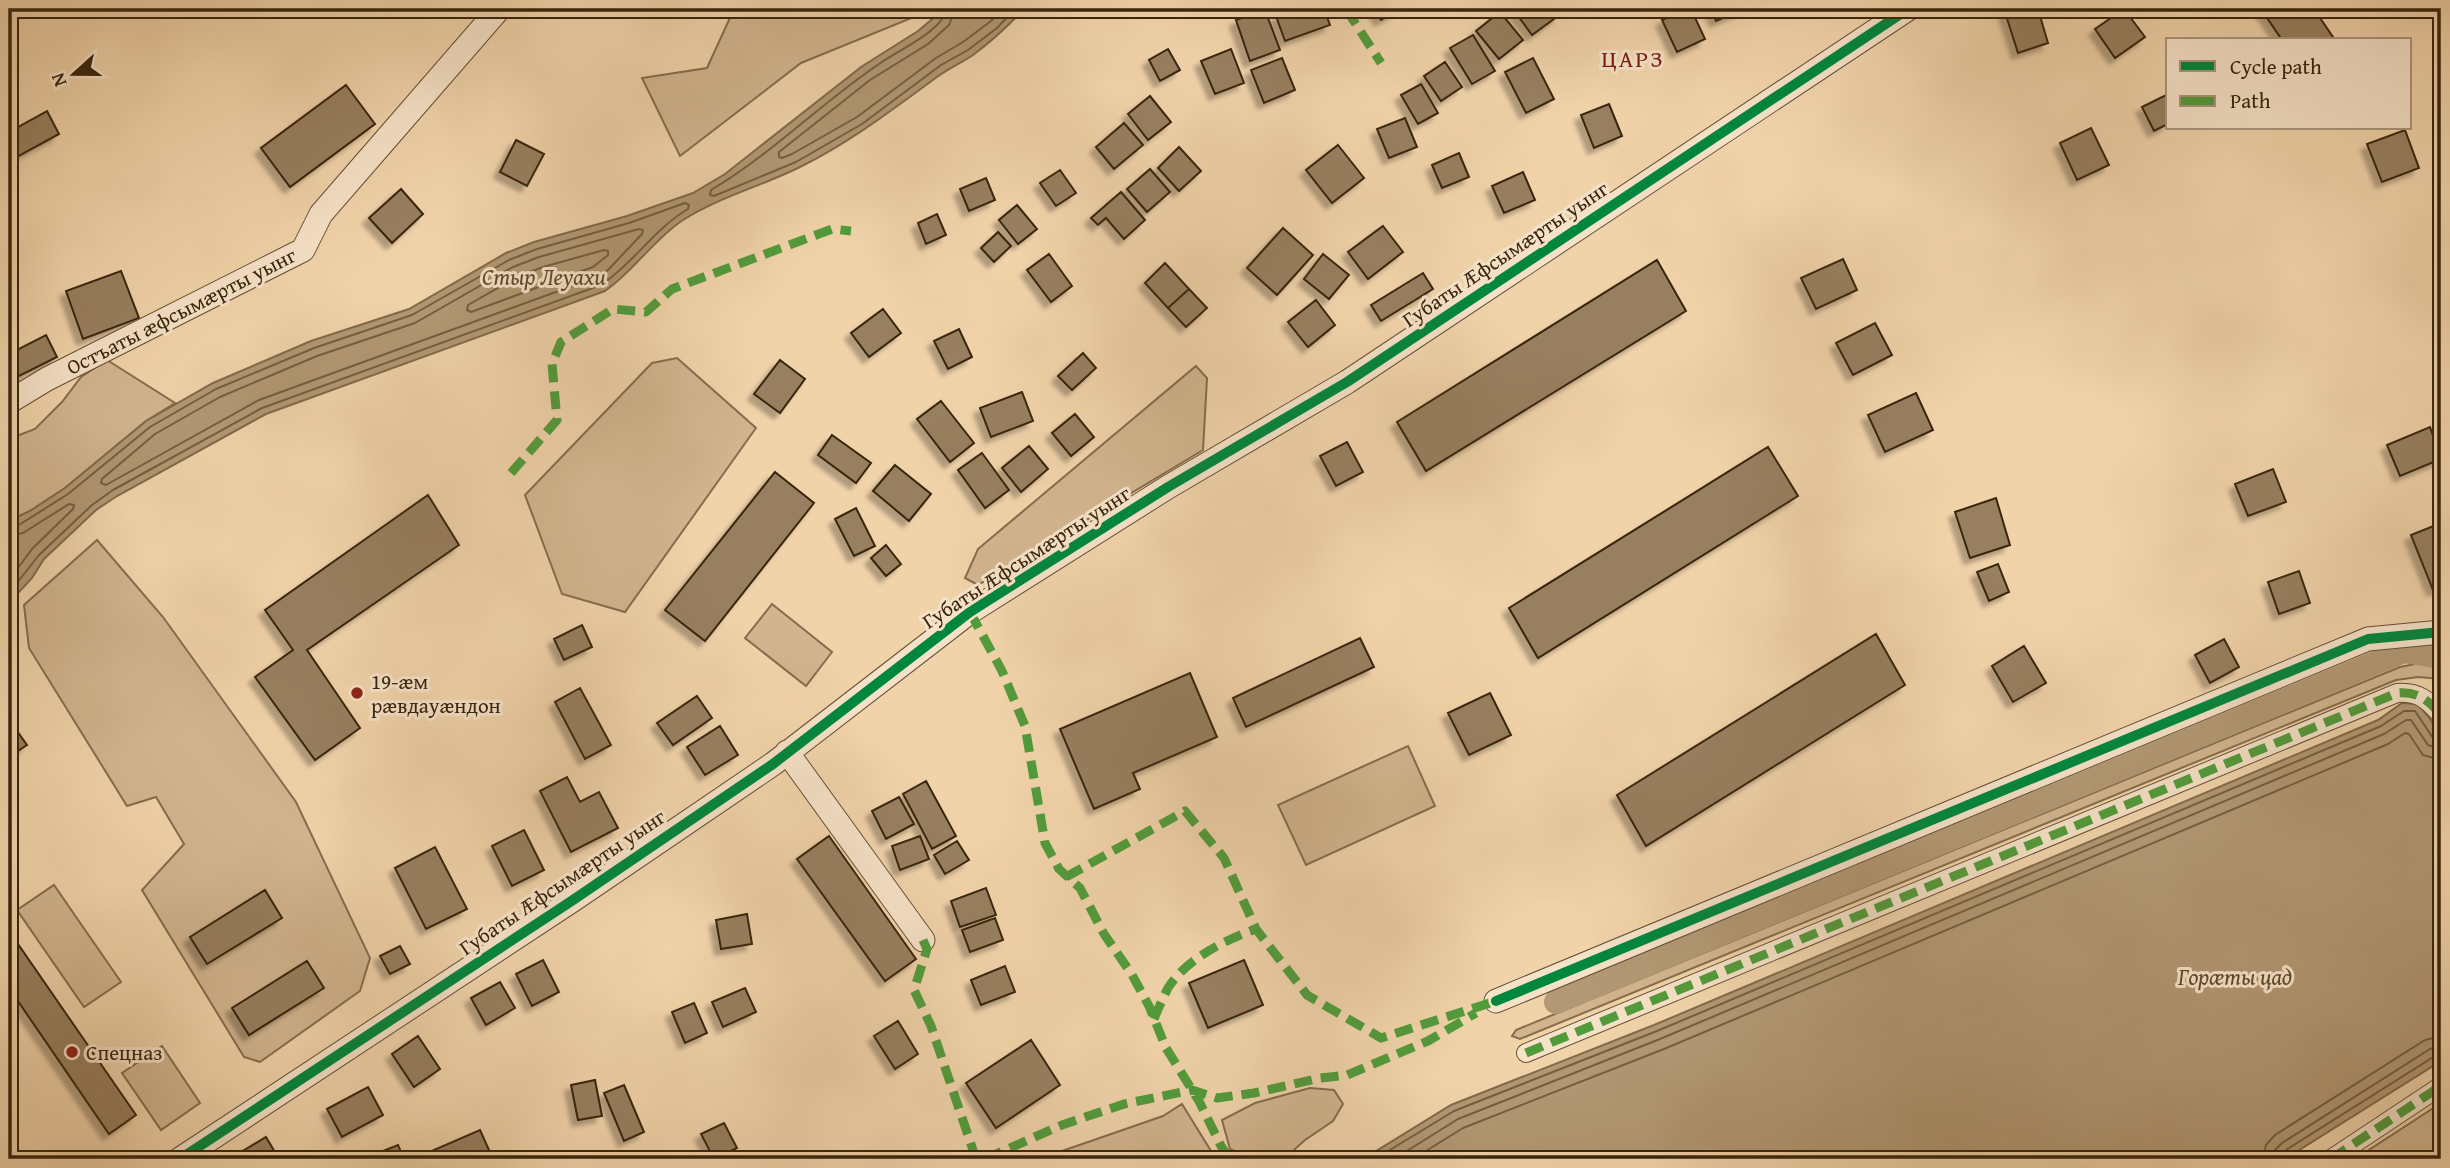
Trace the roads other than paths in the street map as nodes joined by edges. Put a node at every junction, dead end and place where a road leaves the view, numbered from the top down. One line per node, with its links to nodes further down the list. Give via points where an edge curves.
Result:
1 (499, 9): 3 (street, Остъаты æфсымæрты уынг, via 321,214 303,250)
2 (1908, 9): 6 (street, Губаты Æфсымæрты уынг, via 1347,382 1168,487 970,612)
3 (9, 402)
4 (2441, 632): 8 (street, via 2368,639)
5 (2441, 715): 9 (street, via 2427,699 2410,692 2397,693)
6 (787, 752): 7 (street); 11 (street, Губаты Æфсымæрты уынг, via 573,900)
7 (923, 940)
8 (1496, 1001)
9 (1526, 1053)
10 (2441, 1086): 12 (street)
11 (180, 1159)
12 (2331, 1159)

